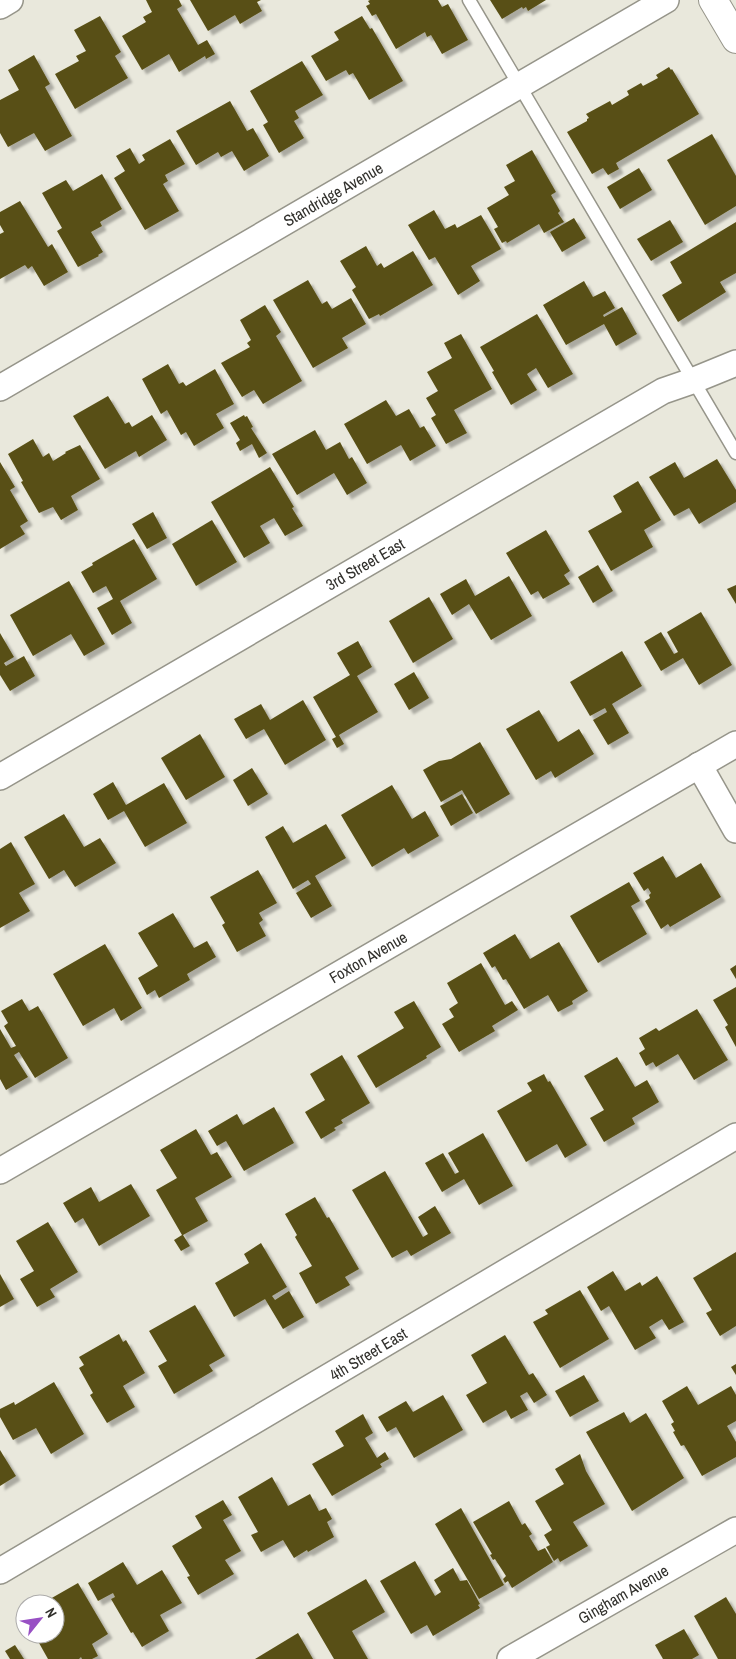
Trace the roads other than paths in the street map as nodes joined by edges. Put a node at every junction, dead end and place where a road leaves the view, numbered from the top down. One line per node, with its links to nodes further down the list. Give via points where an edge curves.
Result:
1 (10, 0): 5 (street)
2 (469, 0): 7 (lane)
3 (666, 0): 7 (street, Standridge Avenue)
4 (713, 0): 6 (main road)
5 (0, 6)
6 (736, 38)
7 (518, 85): 9 (lane); 10 (street, Standridge Avenue)
8 (736, 363): 9 (street, 3rd Street East)
9 (692, 381): 11 (lane); 14 (street, 3rd Street East, via 663,391)
10 (0, 388)
11 (736, 453)
12 (736, 744): 13 (street, Foxton Avenue)
13 (699, 765): 15 (street); 17 (street, Foxton Avenue)
14 (0, 777)
15 (736, 830)
16 (736, 1136): 19 (street, 4th Street East)
17 (0, 1171)
18 (736, 1530): 20 (street, Gingham Avenue)
19 (0, 1571)
20 (510, 1659)

